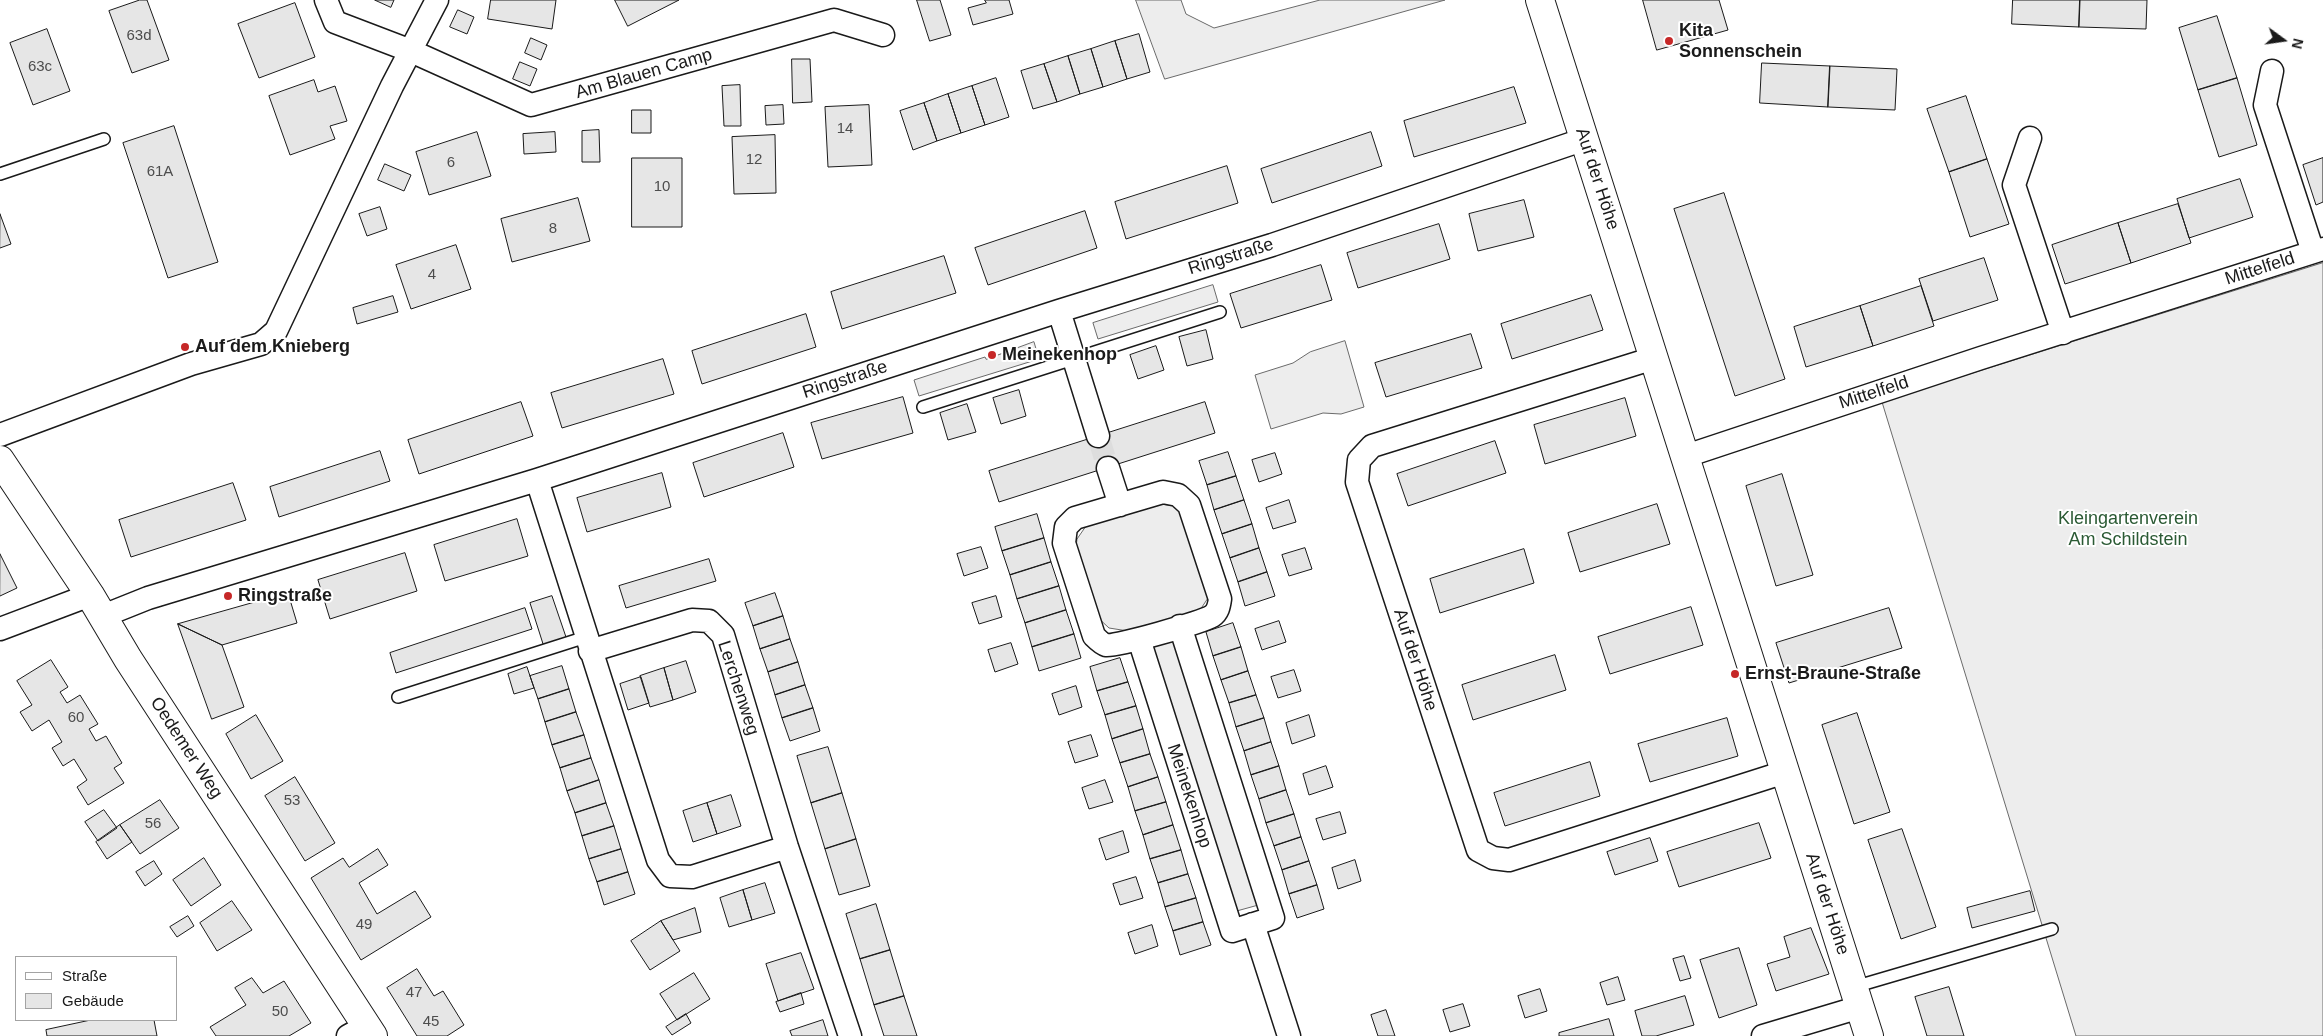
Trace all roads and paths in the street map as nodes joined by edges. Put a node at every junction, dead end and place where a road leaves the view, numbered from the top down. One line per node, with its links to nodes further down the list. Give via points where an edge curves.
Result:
1 (326, 0): 5 (street, Am Blauen Camp, via 335,22)
2 (437, 0): 5 (street)
3 (1540, 0): 9 (street, Auf der Höhe)
4 (883, 35): 5 (street, Am Blauen Camp, via 834,20 531,105)
5 (410, 51): 18 (street, via 276,331 261,344 191,364)
6 (2272, 71): 11 (street, Mittelfeld, via 2265,105)
7 (2030, 138): 14 (street, via 2014,185)
8 (104, 139): 10 (lane)
9 (1585, 139): 12 (street, Ringstraße, via 1272,245); 15 (street, Auf der Höhe)
10 (0, 174)
11 (2318, 250): 14 (street, Mittelfeld)
12 (1059, 311): 16 (street); 23 (street, Ringstraße)
13 (1220, 312): 16 (lane)
14 (2063, 333): 20 (street, Mittelfeld)
15 (1654, 358): 20 (street, Auf der Höhe); 31 (street, Auf der Höhe, via 1372,446 1359,460 1357,482 1478,850 1492,858 1509,860)
16 (1075, 359): 17 (lane); 19 (street)
17 (923, 407)
18 (0, 435)
19 (1098, 436)
20 (1686, 456): 31 (street, Auf der Höhe)
21 (0, 460): 25 (street, Oedemer Weg)
22 (1108, 468): 24 (street)
23 (537, 480): 25 (street, Ringstraße, via 148,598); 29 (street)
24 (1120, 505): 26 (street, via 1163,492 1178,494 1189,505 1220,599 1218,610 1212,616); 28 (street, via 1075,518 1066,527 1064,543 1094,636 1105,645)
25 (97, 606): 27 (street, Ringstraße); 36 (street, Oedemer Weg)
26 (1180, 626): 28 (street); 33 (street, Meinekenhop, via 1273,918)
27 (0, 629)
28 (1139, 639): 33 (street, Meinekenhop, via 1232,931)
29 (588, 644): 30 (lane); 32 (street, Lerchenweg, via 692,620 709,621 723,635); 32 (street, via 658,860 670,876 692,877)
30 (398, 698)
31 (1785, 772): 35 (street, Auf der Höhe)
32 (787, 847): 37 (street, Lerchenweg)
33 (1253, 924): 38 (street)
34 (2052, 929): 35 (lane)
35 (1857, 997): 39 (street); 40 (street, Auf der Höhe)
36 (362, 1033)
37 (850, 1036)
38 (1289, 1036)
39 (1764, 1036)
40 (1869, 1036)

